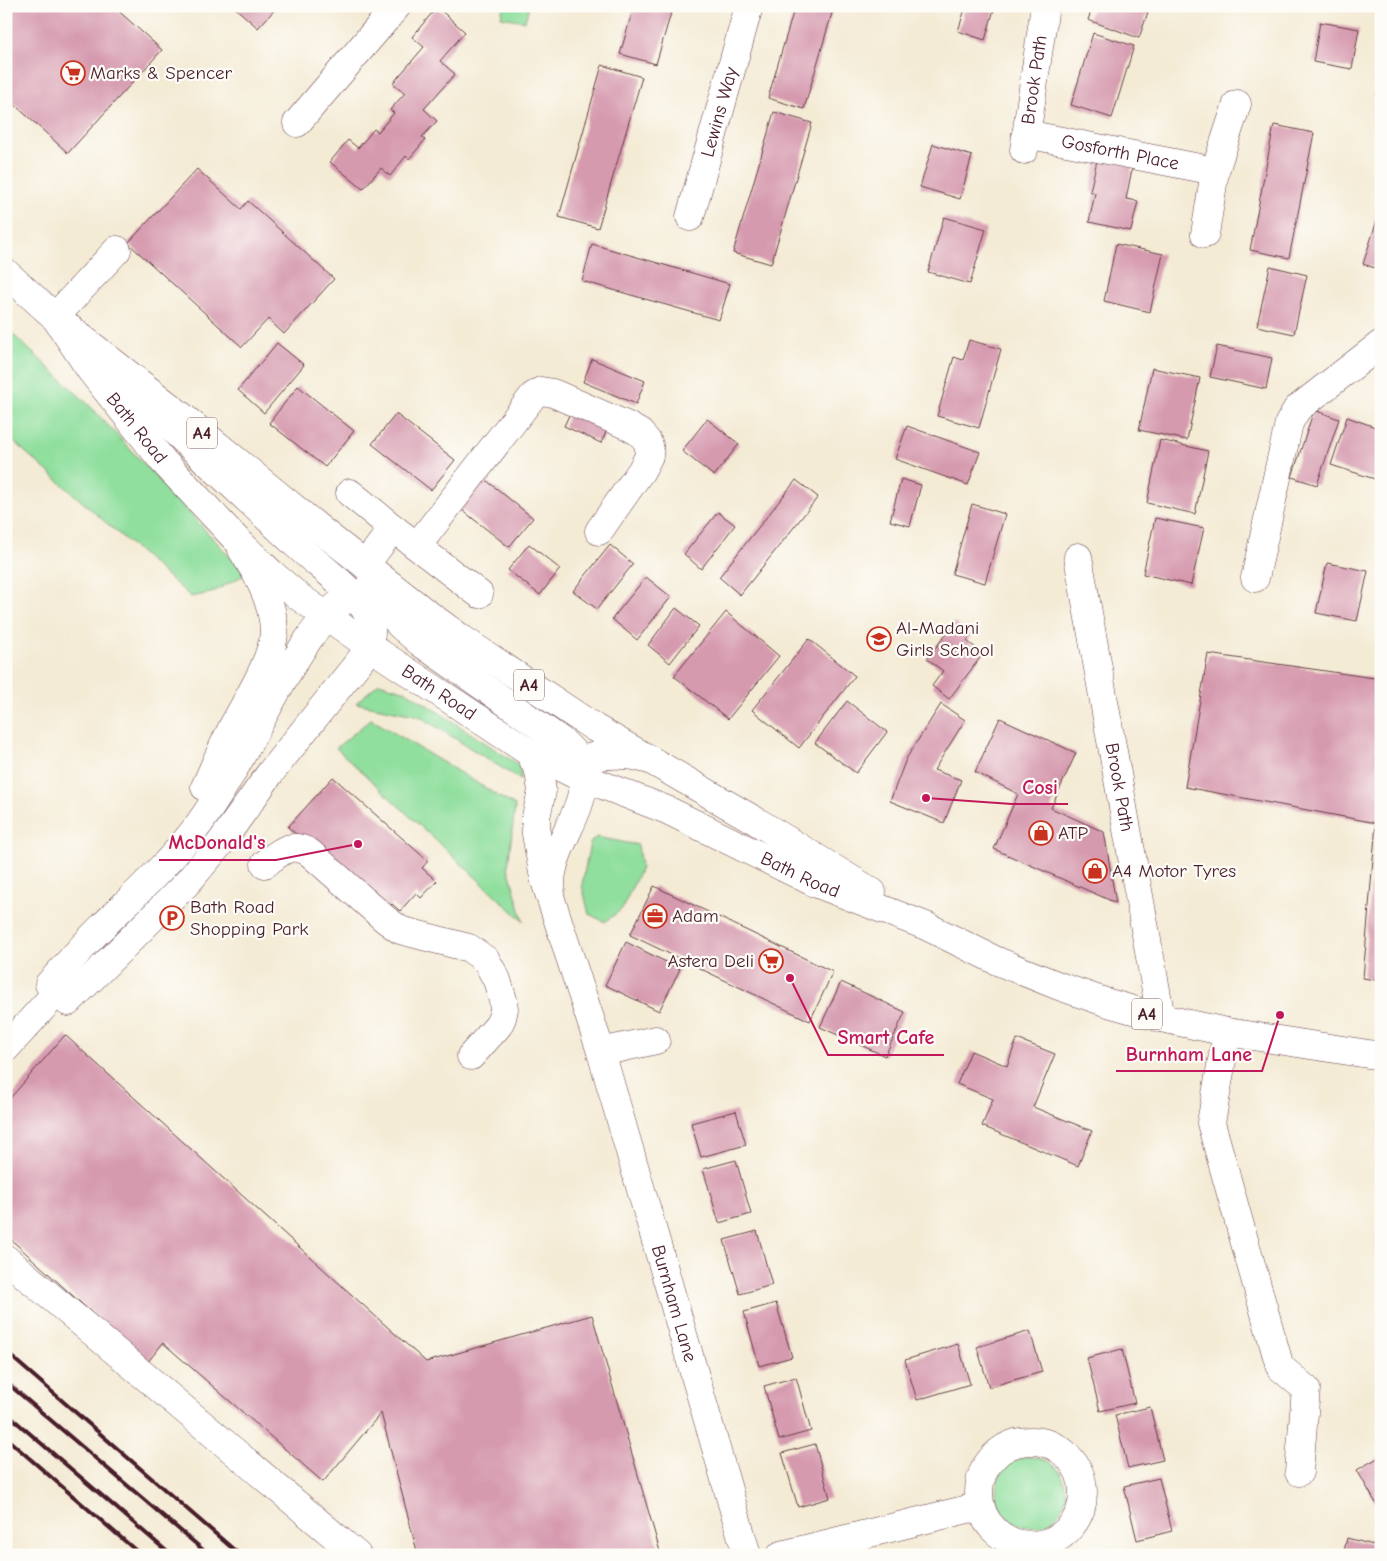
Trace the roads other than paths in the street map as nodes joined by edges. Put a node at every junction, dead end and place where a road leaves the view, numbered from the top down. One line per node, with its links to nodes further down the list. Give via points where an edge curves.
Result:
1 (397, 6): 5 (street)
2 (750, 6): 8 (street, Lewins Way)
3 (1045, 6): 6 (street, Brook Path)
4 (1237, 104): 7 (street)
5 (297, 123)
6 (1025, 143): 7 (street, Gosforth Place)
7 (1215, 171): 9 (street)
8 (690, 217)
9 (1205, 234)
10 (117, 250): 12 (street)
11 (6, 273): 12 (street, Bath Road / A4)
12 (55, 317): 17 (street, Bath Road / A4, via 90,372 126,417); 20 (street, Bath Road / A4); 23 (street, via 304,551)
13 (1381, 344): 21 (street, via 1297,409 1289,423)
14 (350, 493): 15 (street)
15 (393, 528): 18 (street); 20 (street)
16 (599, 531): 18 (street, via 644,466 649,445 634,429 553,393 541,391 533,396)
17 (234, 537): 25 (street, Bath Road / A4, via 283,584); 35 (street, via 253,568 271,608 272,647)
18 (417, 546): 22 (street)
19 (1078, 557): 40 (street, Brook Path)
20 (356, 558): 23 (street); 24 (street, Bath Road / A4)
21 (1255, 578)
22 (479, 594)
23 (365, 595): 24 (street, via 390,593); 25 (street, via 339,604); 26 (street, via 365,610 372,625); 31 (street, via 421,644 568,746)
24 (415, 604): 30 (street, Bath Road / A4, via 501,666)
25 (326, 616): 26 (street, Bath Road / A4); 35 (street, via 290,669 214,802)
26 (368, 646): 27 (street, Bath Road / A4); 28 (street, via 354,670)
27 (422, 681): 28 (street, via 383,668 371,669); 29 (street, Bath Road / A4)
28 (340, 685): 39 (street, via 187,883)
29 (529, 752): 31 (street, Bath Road / A4); 32 (street, via 539,771)
30 (646, 759): 31 (street, via 622,755 597,757); 38 (street, Bath Road / A4, via 827,863)
31 (574, 768): 32 (street); 33 (street, Bath Road / A4); 34 (street, via 581,796)
32 (542, 791): 37 (street, Burnham Lane, via 536,834)
33 (630, 796): 34 (street, via 606,796); 38 (street, Bath Road / A4, via 667,810 815,883)
34 (574, 816): 37 (street, via 556,856 551,878)
35 (176, 852): 39 (street, via 101,928)
36 (265, 864): 45 (street, via 280,852 304,849 400,930 469,948 486,960 497,980 504,1009 498,1026)
37 (552, 901): 44 (street, Burnham Lane)
38 (926, 926): 40 (street, Bath Road / A4, via 997,961 1059,986)
39 (58, 993): 43 (street)
40 (1160, 1018): 41 (street, Bath Road / A4)
41 (1228, 1032): 46 (street, Bath Road / A4); 48 (street, via 1211,1123 1280,1367 1306,1389)
42 (656, 1040): 44 (street)
43 (6, 1048)
44 (601, 1052): 52 (street, Burnham Lane)
45 (472, 1056)
46 (1381, 1056)
47 (6, 1259): 51 (street)
48 (1299, 1472)
49 (980, 1506): 50 (street, via 989,1525); 50 (street, via 979,1485 986,1466 999,1451 1017,1442 1038,1441 1057,1447 1072,1460 1082,1478 1083,1499 1077,1518 1064,1534); 53 (street)
50 (1027, 1550)
51 (357, 1555)
52 (746, 1555)
53 (781, 1555)

